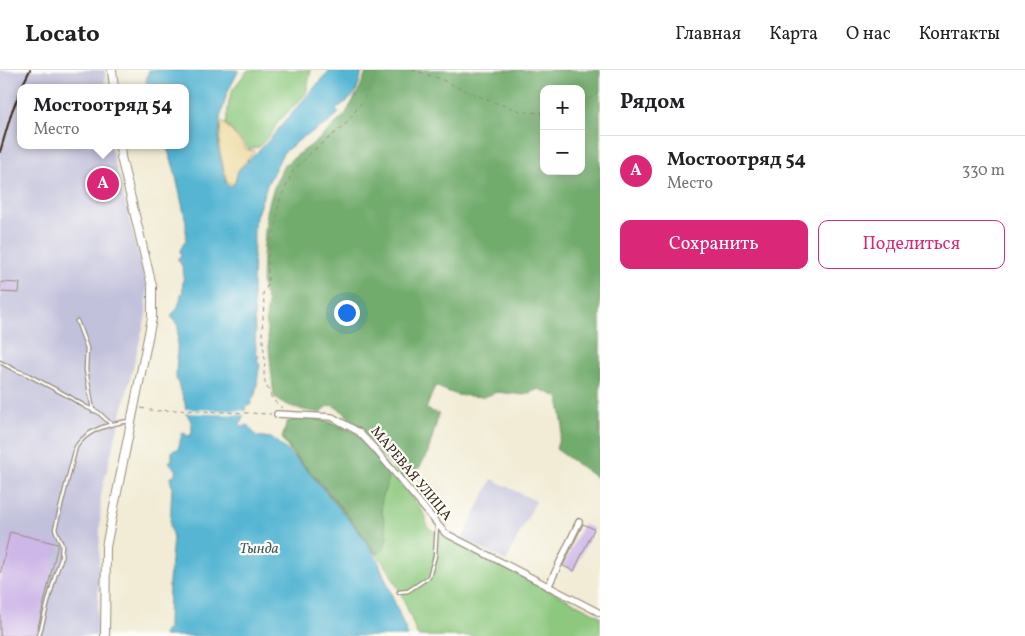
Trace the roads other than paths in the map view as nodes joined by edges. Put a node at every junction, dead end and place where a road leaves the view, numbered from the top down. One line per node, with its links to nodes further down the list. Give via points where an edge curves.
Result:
1 (112, 70): 2 (street)
2 (114, 84)
3 (120, 149): 8 (street, via 152,286 152,318)
4 (77, 321): 6 (lane, via 87,348 86,370)
5 (0, 362): 6 (lane)
6 (93, 410): 9 (lane)
7 (277, 414): 11 (street, МАРЕВАЯ УЛИЦА, via 332,417 359,432)
8 (130, 420): 9 (lane); 16 (street, via 106,547)
9 (111, 424): 15 (lane, via 81,439 76,447 55,529 62,545 61,560)
10 (579, 522): 12 (street)
11 (437, 524): 12 (street, МАРЕВАЯ УЛИЦА, via 445,533); 13 (lane, via 435,556 429,578 408,591)
12 (548, 587): 14 (street, МАРЕВАЯ УЛИЦА)
13 (399, 592)
14 (600, 613)
15 (39, 636)
16 (105, 636)

